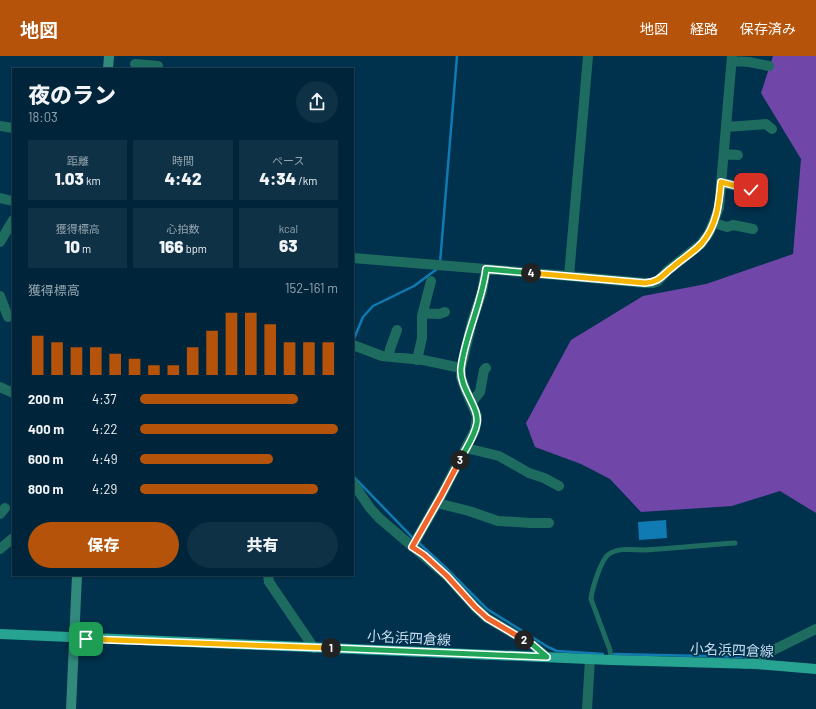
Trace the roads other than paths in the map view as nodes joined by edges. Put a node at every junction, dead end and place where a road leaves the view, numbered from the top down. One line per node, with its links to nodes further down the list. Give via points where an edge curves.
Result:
1 (109, 56): 7 (main road)
2 (588, 56): 24 (street)
3 (732, 58): 6 (street); 9 (street)
4 (135, 63): 5 (street)
5 (158, 66)
6 (769, 66)
7 (108, 68)
8 (0, 126): 10 (street)
9 (726, 127): 11 (street, via 766,124); 12 (street)
10 (12, 128)
11 (772, 129)
12 (724, 154): 13 (street); 14 (street)
13 (738, 156)
14 (721, 182): 15 (street); 19 (street, via 719,208)
15 (759, 191)
16 (0, 198): 17 (street)
17 (12, 201)
18 (12, 222): 21 (street)
19 (714, 224): 20 (street); 24 (street, via 701,244 653,283)
20 (753, 230)
21 (0, 242)
22 (354, 258): 23 (street)
23 (486, 269): 24 (street); 34 (street)
24 (569, 276)
25 (431, 281): 28 (street)
26 (0, 296): 29 (street)
27 (446, 312): 28 (street)
28 (423, 313): 33 (street, via 422,338)
29 (8, 317)
30 (397, 330): 32 (street)
31 (354, 346): 32 (street)
32 (389, 356): 33 (street)
33 (417, 360): 34 (street)
34 (461, 368): 38 (street, via 461,377)
35 (486, 368): 38 (street, via 483,393)
36 (0, 386): 37 (street)
37 (12, 392)
38 (471, 403): 39 (street, via 477,416 477,423)
39 (466, 448): 41 (street, via 499,456); 42 (street)
40 (354, 484): 46 (street, via 379,518)
41 (559, 486)
42 (437, 503): 43 (street, via 498,521); 46 (street)
43 (549, 523)
44 (12, 539): 47 (street)
45 (735, 543): 56 (lane, via 626,549 609,554 604,559 591,599 610,650)
46 (412, 547): 54 (street, via 447,576 487,618 533,645)
47 (0, 548)
48 (77, 576): 52 (main road)
49 (268, 576): 53 (street, via 269,582)
50 (816, 629): 57 (street)
51 (0, 634): 52 (main road, 小名浜四倉線)
52 (74, 638): 53 (main road, 小名浜四倉線); 59 (main road)
53 (314, 648): 54 (main road, 小名浜四倉線)
54 (547, 657): 55 (main road, 小名浜四倉線)
55 (590, 659): 56 (main road, 小名浜四倉線); 60 (street)
56 (611, 660): 57 (main road, 小名浜四倉線)
57 (745, 664): 58 (main road, 小名浜四倉線)
58 (816, 669)
59 (71, 709)
60 (587, 709)

